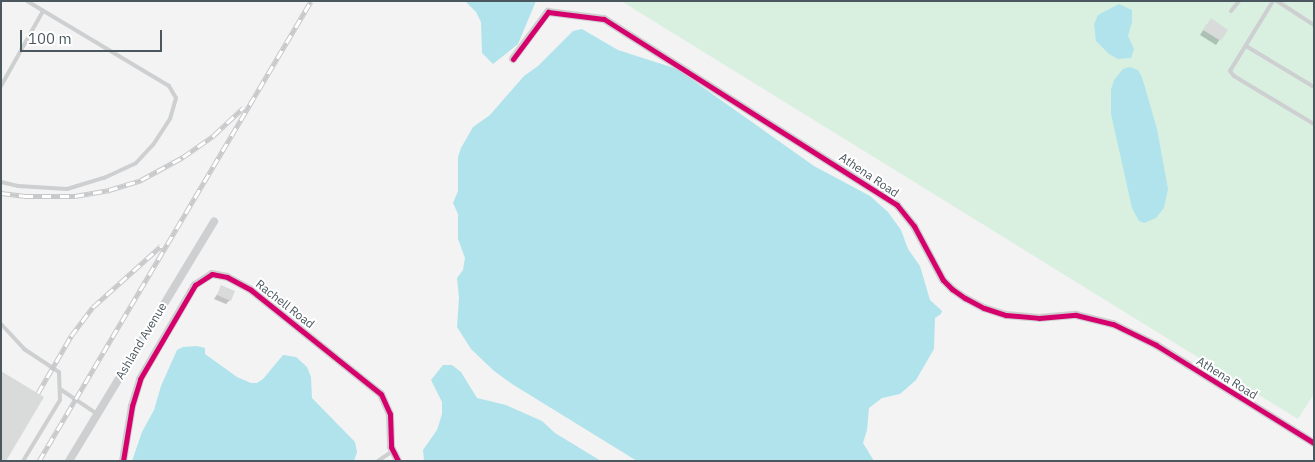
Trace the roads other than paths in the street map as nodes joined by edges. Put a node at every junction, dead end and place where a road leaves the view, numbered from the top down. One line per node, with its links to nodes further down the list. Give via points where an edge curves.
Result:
1 (27, 1): 4 (lane)
2 (1239, 1): 5 (lane)
3 (1275, 1): 6 (lane); 7 (lane)
4 (44, 11): 9 (lane); 12 (lane, via 169,86 176,98 170,119 136,163 104,178 67,189)
5 (1232, 11)
6 (1314, 25)
7 (1246, 46): 10 (lane); 11 (lane, via 1230,71 1234,76)
8 (513, 59): 17 (street, Athena Road, via 548,12 604,19 897,205 914,226 943,280 965,298 1006,315 1039,318 1076,315 1113,324 1156,345)
9 (1, 86)
10 (1314, 87)
11 (1314, 124)
12 (1, 182)
13 (214, 222): 16 (street, Ashland Avenue)
14 (1, 324): 15 (lane, via 24,349 58,372)
15 (60, 389): 16 (lane); 19 (lane, via 60,400)
16 (97, 414): 20 (street, Ashland Avenue)
17 (1314, 443)
18 (393, 451): 21 (street, Rachell Road, via 390,414 381,394 251,290 227,277 212,274 195,285 140,379); 22 (lane); 23 (street, Rachell Road)
19 (23, 461)
20 (69, 461)
21 (123, 461)
22 (378, 461)
23 (398, 461)

